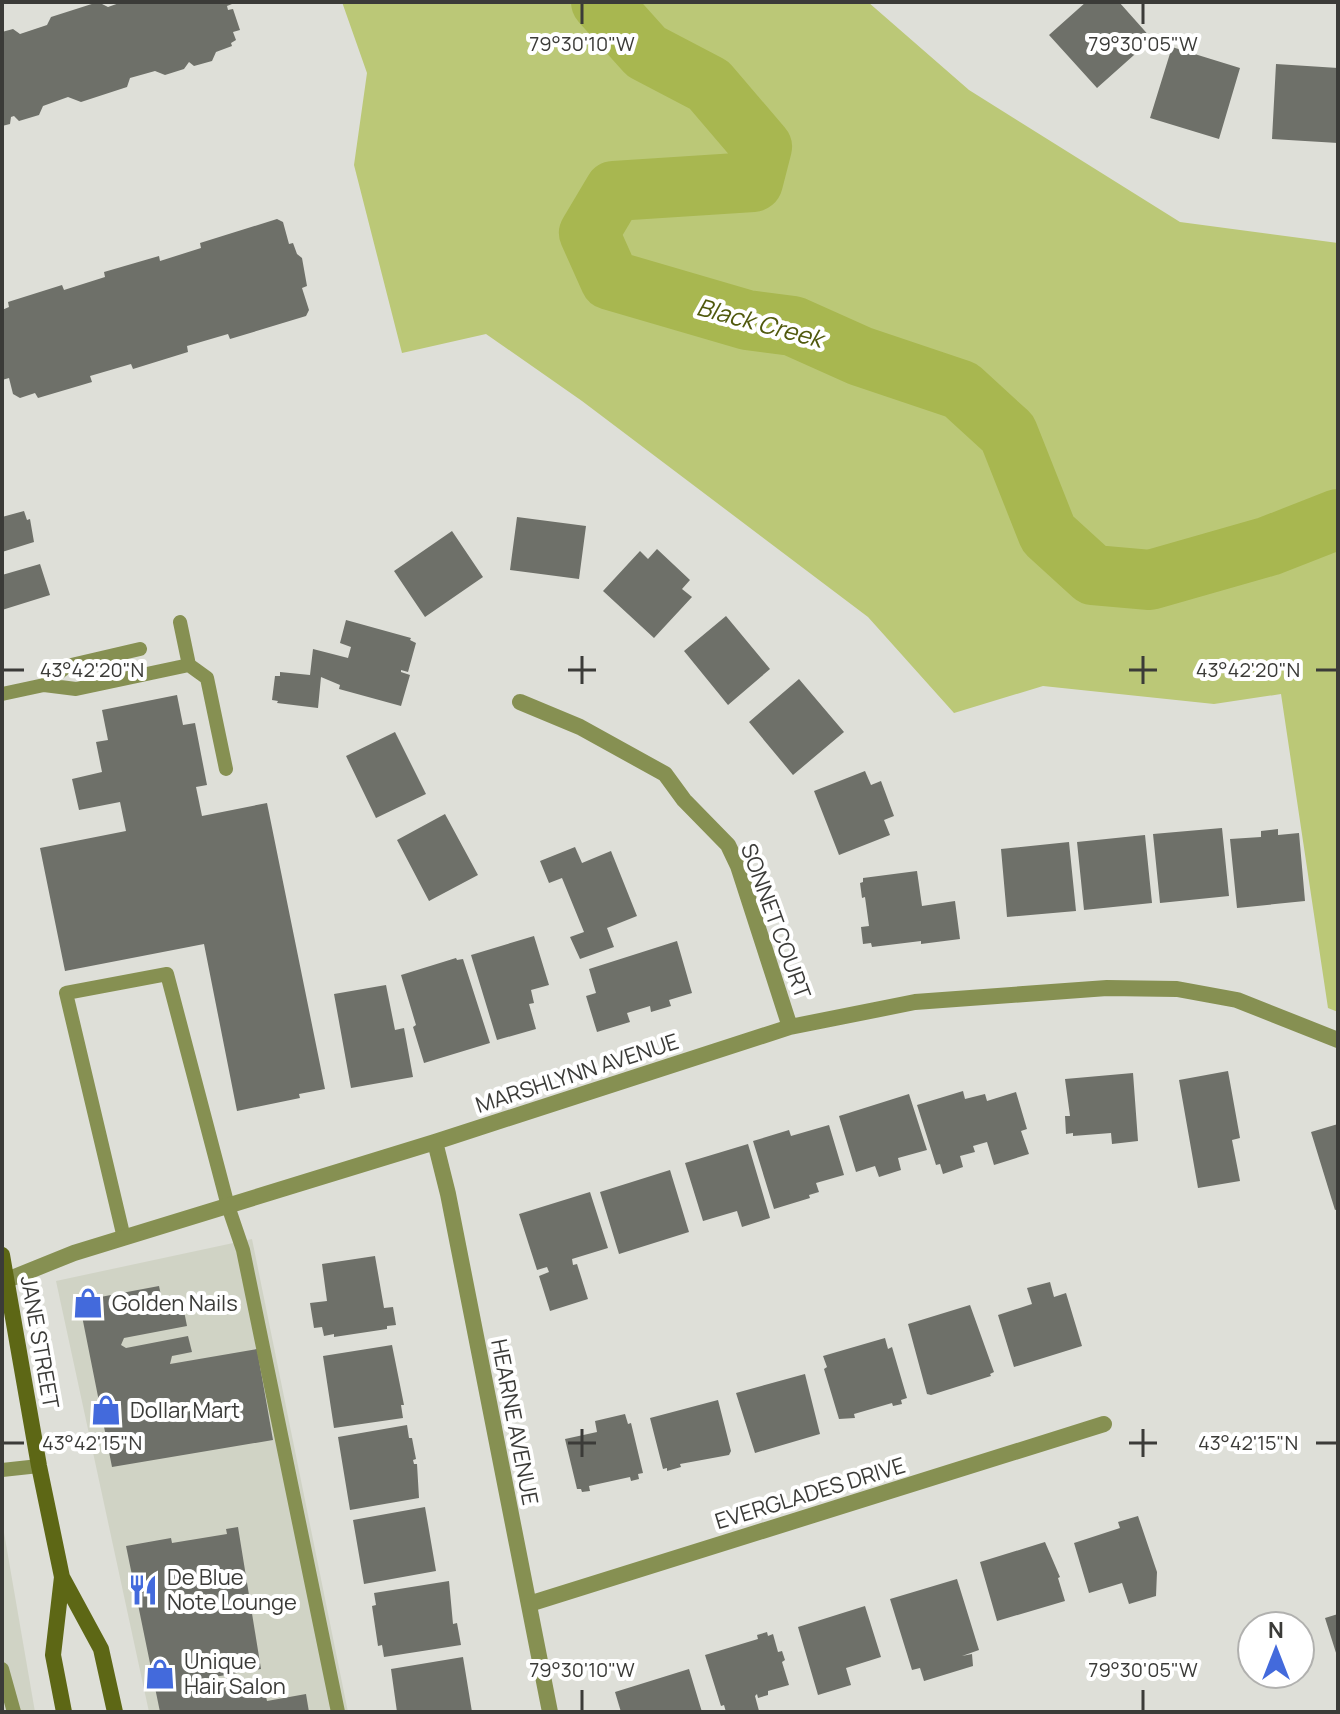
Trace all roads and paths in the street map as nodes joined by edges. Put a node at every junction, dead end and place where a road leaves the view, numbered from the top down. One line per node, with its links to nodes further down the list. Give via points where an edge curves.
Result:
1 (180, 622): 3 (lane)
2 (140, 649): 4 (lane, via 67,666)
3 (189, 665): 4 (lane, via 76,689); 7 (lane, via 207,678)
4 (44, 685): 5 (lane)
5 (2, 694)
6 (520, 702): 8 (street, SONNET COURT, via 580,727 665,774 728,845)
7 (226, 769)
8 (790, 1027): 9 (street, MARSHLYNN AVENUE, via 915,1002 1107,988 1177,989 1237,1000); 10 (street, MARSHLYNN AVENUE)
9 (1338, 1040)
10 (435, 1142): 11 (street, MARSHLYNN AVENUE); 19 (street, HEARNE AVENUE)
11 (228, 1206): 12 (street, MARSHLYNN AVENUE); 12 (lane, via 167,974 66,993); 24 (lane, via 243,1250)
12 (124, 1238): 14 (street, MARSHLYNN AVENUE)
13 (2, 1255): 14 (main road, JANE STREET)
14 (4, 1281): 16 (main road, JANE STREET)
15 (1104, 1424): 19 (street, EVERGLADES DRIVE)
16 (39, 1466): 17 (lane); 18 (main road, JANE STREET)
17 (2, 1470)
18 (62, 1577): 22 (main road, JANE STREET, via 53,1655); 23 (main road, JANE STREET, via 101,1649)
19 (529, 1604): 25 (street, HEARNE AVENUE)
20 (2, 1669): 21 (lane)
21 (14, 1712)
22 (64, 1712)
23 (115, 1712)
24 (338, 1712)
25 (550, 1712)

